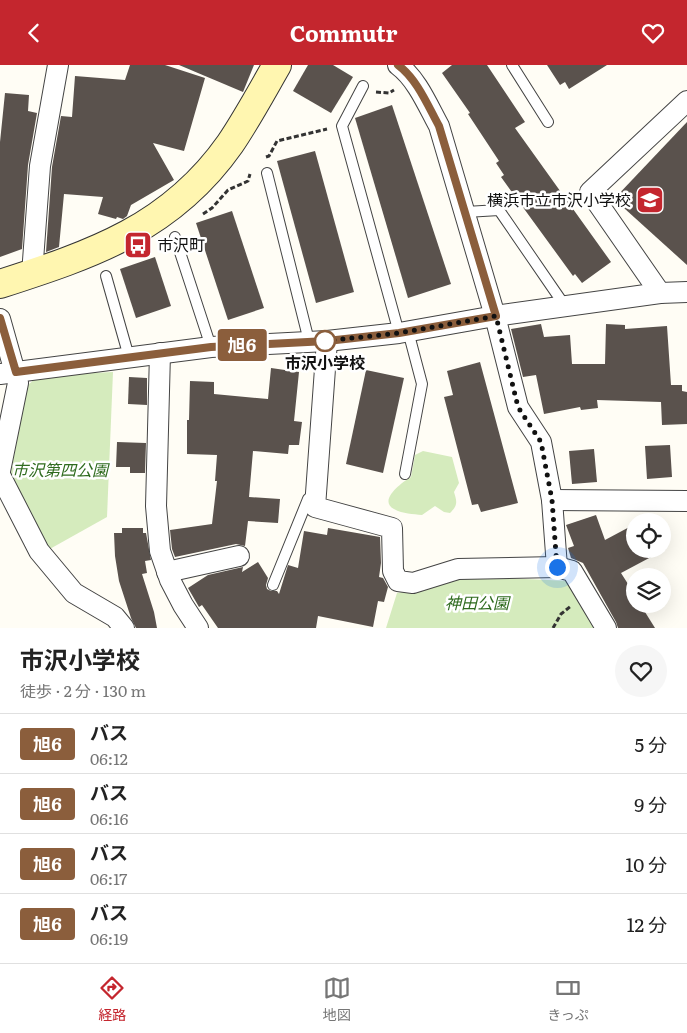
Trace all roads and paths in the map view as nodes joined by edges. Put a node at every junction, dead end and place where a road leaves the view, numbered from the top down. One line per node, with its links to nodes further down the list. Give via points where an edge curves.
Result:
1 (58, 65): 11 (street, via 40,166)
2 (277, 65): 11 (street, via 230,144 180,200 126,237)
3 (512, 65): 7 (lane)
4 (407, 70): 5 (path, via 390,93); 9 (street, via 439,126)
5 (361, 91): 19 (lane, via 342,126)
6 (687, 101): 15 (street, via 590,192)
7 (548, 122)
8 (267, 173): 20 (lane)
9 (466, 212): 16 (lane, via 499,210); 17 (street)
10 (175, 237): 21 (lane)
11 (32, 274): 13 (street)
12 (106, 276): 23 (lane)
13 (0, 285)
14 (687, 292): 15 (street)
15 (660, 293): 16 (street)
16 (565, 306): 17 (street)
17 (496, 316): 19 (street); 29 (street, via 518,407 541,442)
18 (0, 319): 24 (street)
19 (403, 332): 20 (street); 26 (lane, via 422,384)
20 (318, 341): 21 (street); 28 (street)
21 (211, 347): 22 (street)
22 (160, 353): 23 (street); 33 (street, via 156,506 160,551)
23 (129, 357): 24 (street)
24 (8, 373): 25 (street, via 18,383)
25 (0, 471)
26 (405, 474)
27 (0, 475): 36 (street, via 39,551 74,593 115,617)
28 (316, 493): 32 (street, via 315,507 392,528 393,571 398,581 413,583 458,569); 34 (lane, via 308,499)
29 (552, 500): 30 (street); 32 (street)
30 (687, 501)
31 (239, 556): 33 (street)
32 (557, 567): 35 (street, via 572,571)
33 (168, 572): 37 (street)
34 (273, 585)
35 (586, 596): 38 (path, via 561,614); 39 (street)
36 (124, 628)
37 (198, 628)
38 (553, 628)
39 (606, 628)

